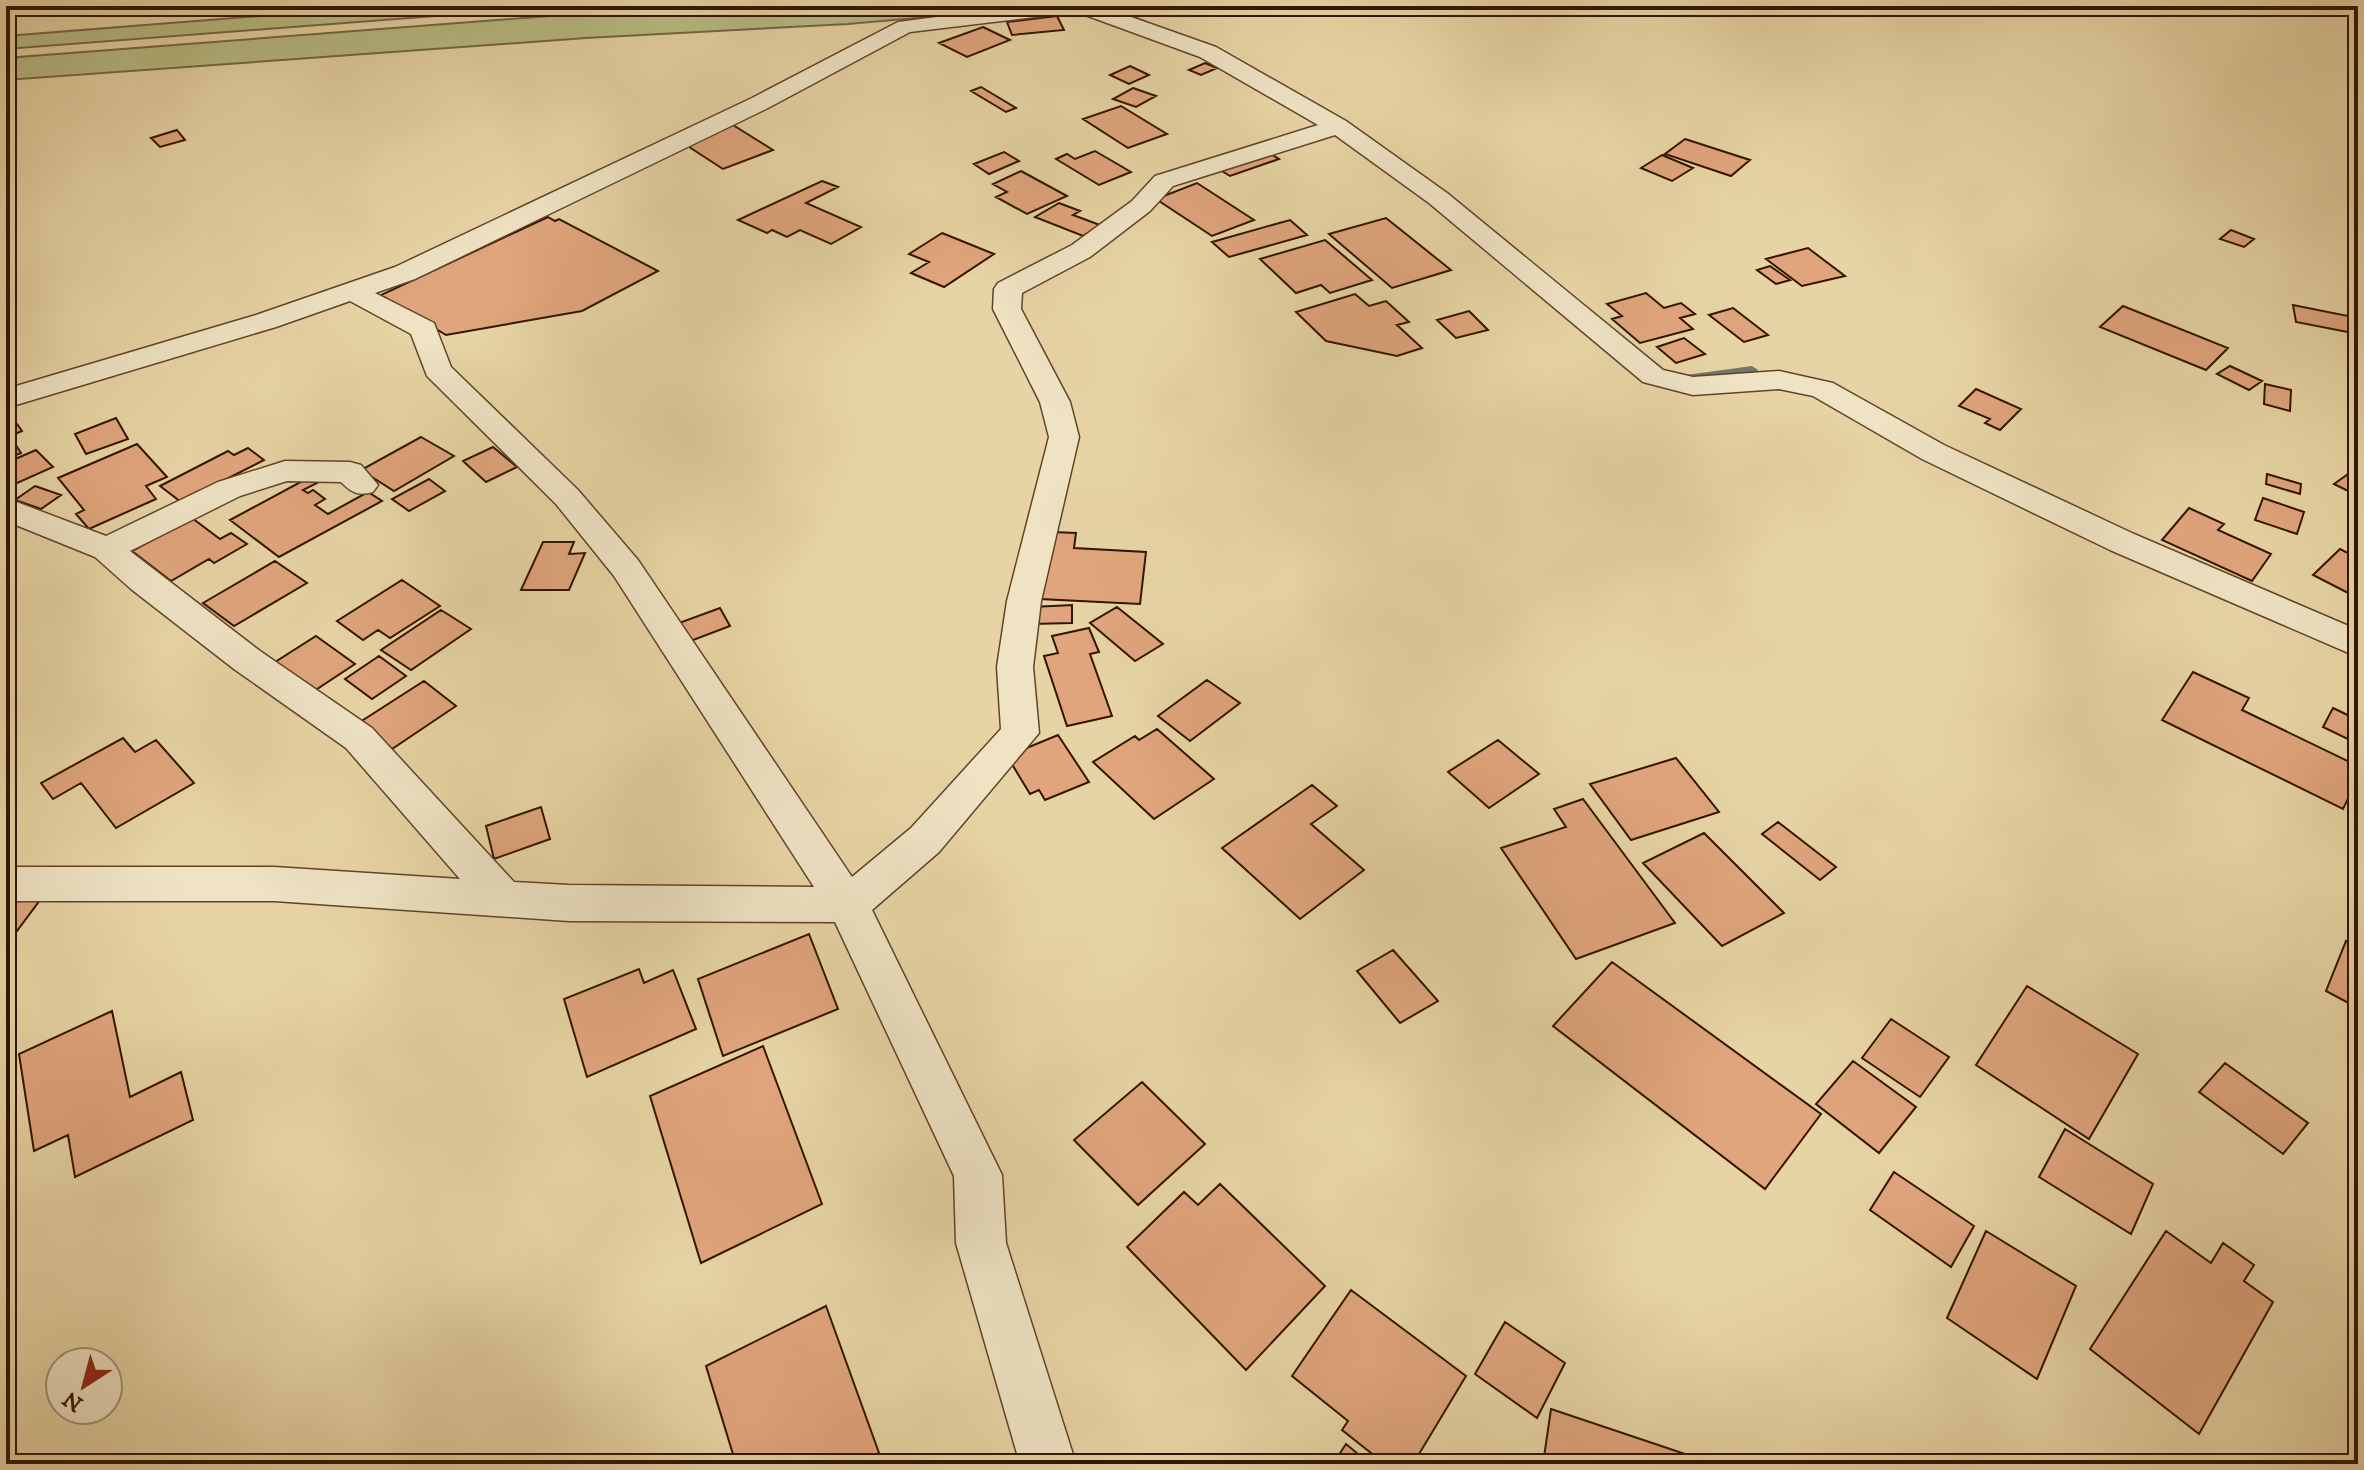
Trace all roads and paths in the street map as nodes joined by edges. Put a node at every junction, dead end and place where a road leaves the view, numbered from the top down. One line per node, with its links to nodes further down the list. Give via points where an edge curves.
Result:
1 (1078, 6): 2 (street, via 1208,52); 3 (street, via 905,26 760,103 405,273)
2 (1338, 126): 8 (street, via 1438,198 1653,376 1693,386 1779,380 1822,389 1933,452 2122,542); 11 (street, via 1164,181 1141,206 1081,251 1008,289 1007,309 1055,402 1064,437 1024,601 1015,667 1020,733 925,840)
3 (353, 292): 4 (street); 11 (street, via 424,329 437,370 567,497 626,568)
4 (6, 399)
5 (362, 485): 7 (street, via 350,472 285,471 229,489)
6 (6, 509): 7 (street)
7 (107, 549): 10 (street, via 247,660 359,738)
8 (2358, 644)
9 (6, 884): 10 (street, via 274,884)
10 (502, 897): 11 (street, via 569,903)
11 (848, 905): 12 (street, via 978,1175 981,1243)
12 (1048, 1464)

